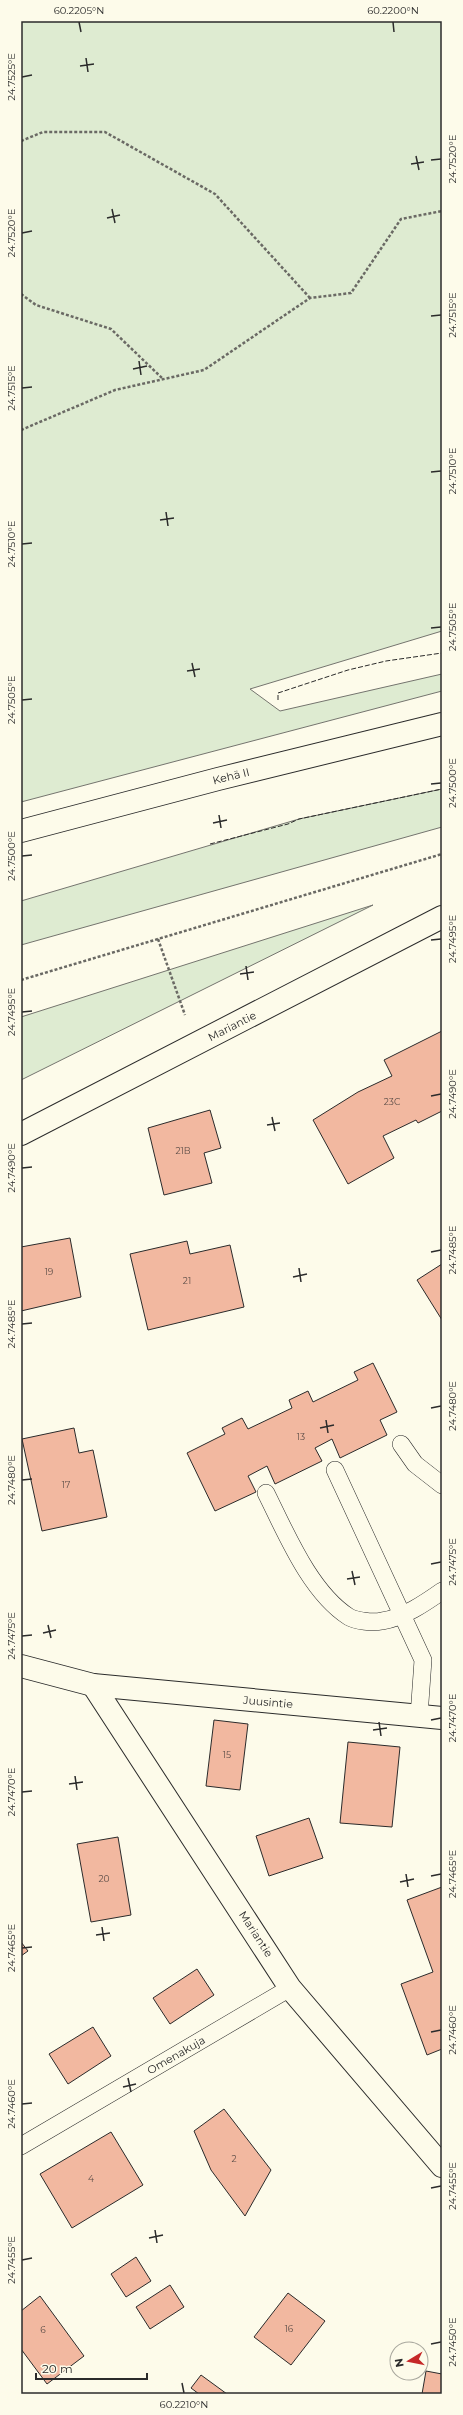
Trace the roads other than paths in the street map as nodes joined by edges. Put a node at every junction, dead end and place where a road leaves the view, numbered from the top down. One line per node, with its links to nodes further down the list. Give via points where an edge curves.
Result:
1 (442, 724): 2 (main road, Kehä II)
2 (21, 831)
3 (442, 918): 4 (main road, Mariantie)
4 (21, 1134)
5 (401, 1444): 7 (lane, via 415,1464)
6 (335, 1470): 10 (lane)
7 (442, 1485)
8 (266, 1493): 10 (lane, via 296,1554 326,1597 350,1618 382,1621)
9 (442, 1591): 10 (lane)
10 (402, 1614): 13 (lane, via 423,1660)
11 (21, 1666): 12 (main road, Juusintie)
12 (93, 1685): 13 (main road, Juusintie); 15 (main road, Mariantie)
13 (419, 1716): 14 (main road, Juusintie)
14 (442, 1718)
15 (290, 1988): 16 (lane, Omenakuja); 17 (main road, Mariantie)
16 (21, 2146)
17 (442, 2166)

